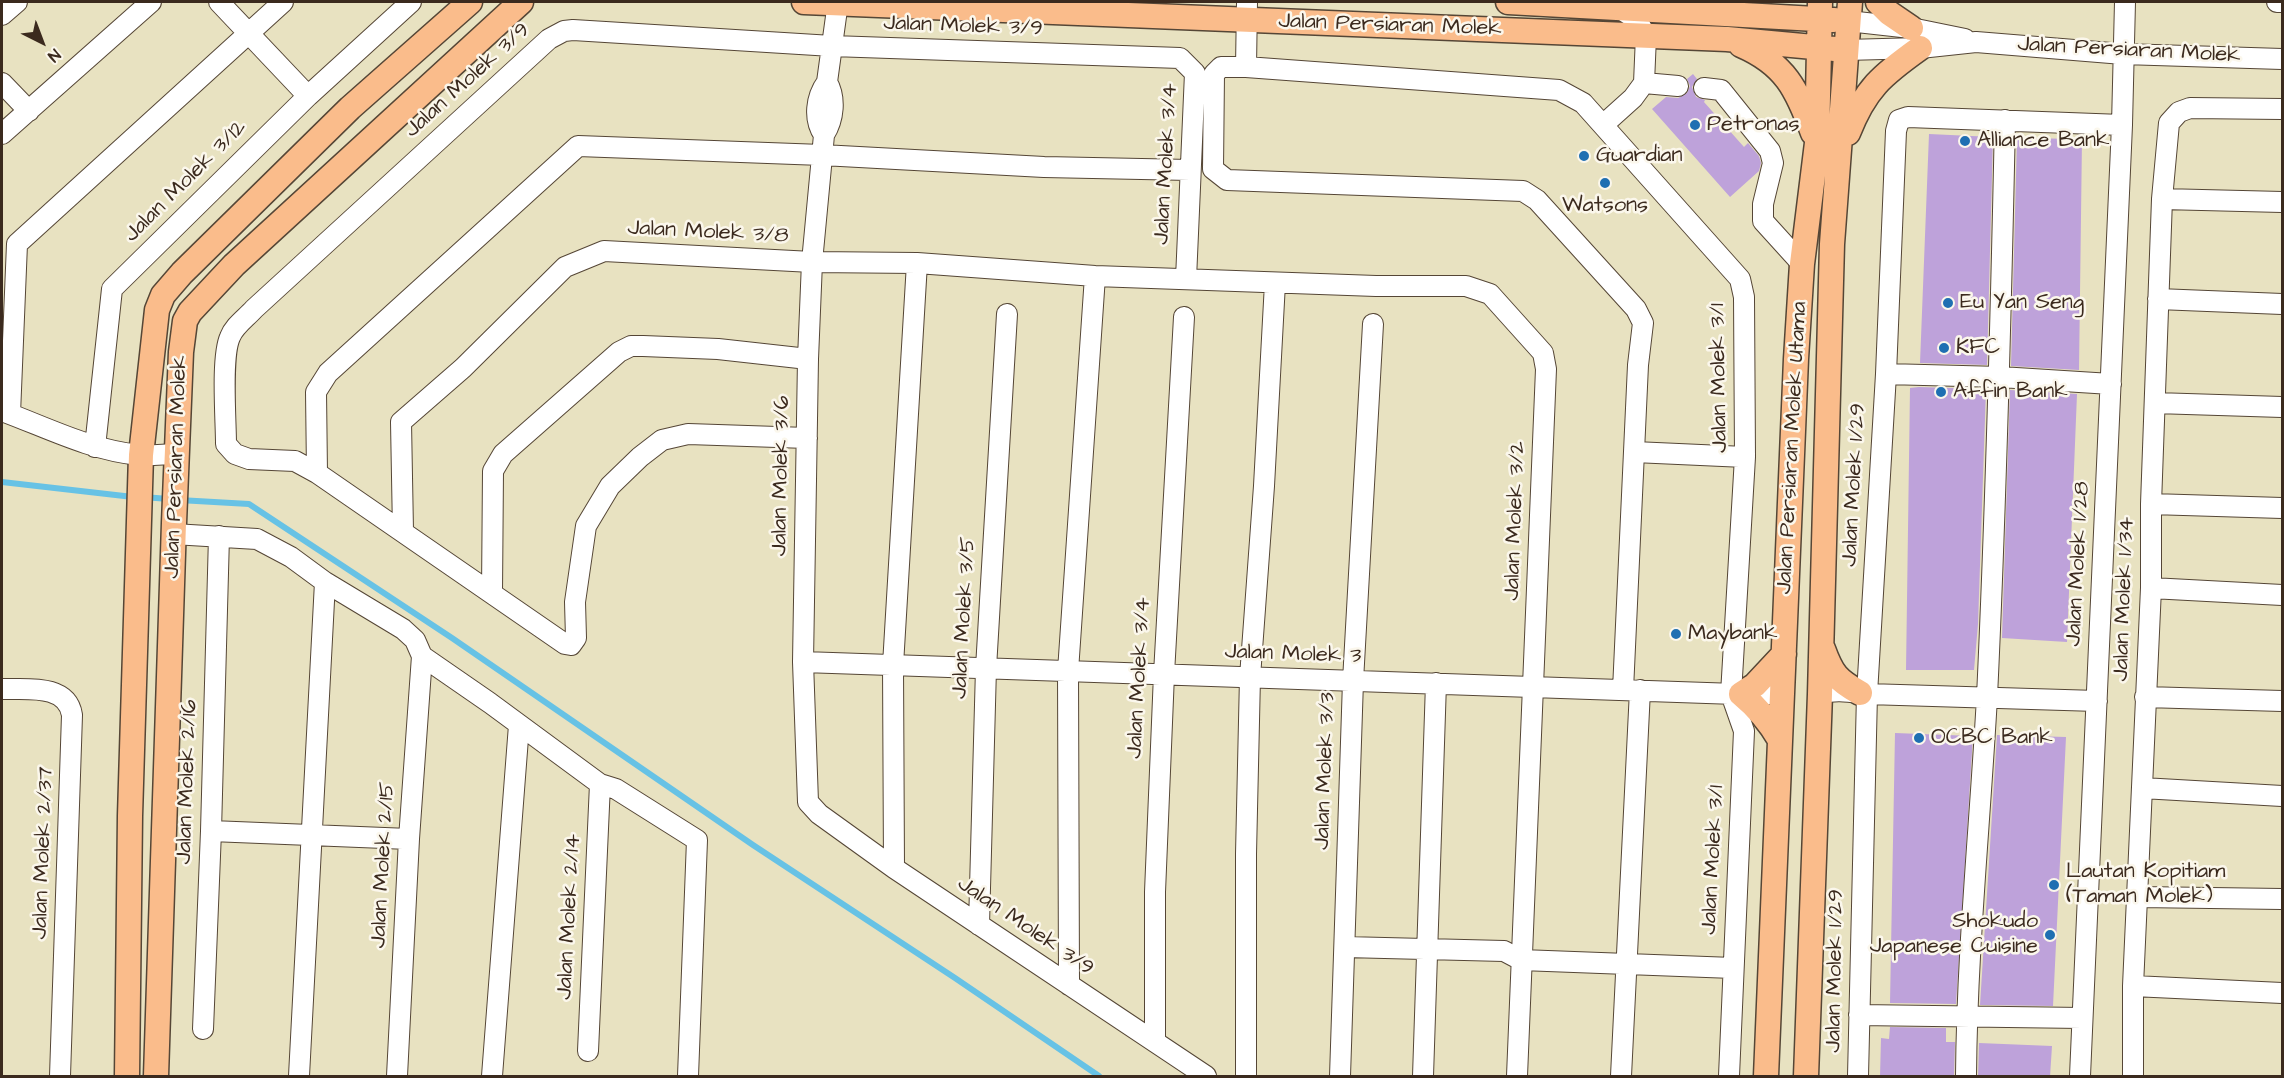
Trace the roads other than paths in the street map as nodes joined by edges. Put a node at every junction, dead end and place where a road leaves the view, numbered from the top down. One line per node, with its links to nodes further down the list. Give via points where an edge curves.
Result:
1 (17, 2): 21 (street)
2 (151, 2): 39 (street)
3 (219, 2): 22 (street)
4 (282, 2): 22 (street)
5 (411, 2): 37 (street, Jalan Molek 3/12)
6 (470, 2): 73 (main road, Jalan Persiaran Molek, via 350,108 163,295 153,328)
7 (521, 2): 72 (main road, Jalan Persiaran Molek, via 234,265 190,312 182,352)
8 (804, 2): 15 (main road, Jalan Persiaran Molek)
9 (1508, 2): 16 (main road, Jalan Persiaran Molek)
10 (1730, 2): 20 (main road)
11 (1878, 2): 24 (main road)
12 (2125, 2): 29 (street, Jalan Molek 1/28)
13 (2277, 2): 14 (street)
14 (2283, 2)
15 (838, 3): 18 (main road, Jalan Persiaran Molek); 26 (street, Jalan Molek 3/6)
16 (1619, 8): 20 (main road, Jalan Persiaran Molek); 23 (street, via 1637,20)
17 (1820, 10): 19 (main road, Jalan Persiaran Molek); 20 (main road, Jalan Persiaran Molek); 27 (main road, Jalan Persiaran Molek Utama)
18 (1247, 11): 23 (main road, Jalan Persiaran Molek); 32 (street)
19 (1849, 11): 24 (street, Jalan Persiaran Molek); 28 (main road, Jalan Persiaran Molek Utama)
20 (1687, 12)
21 (2, 15)
22 (249, 33): 37 (street); 67 (street, via 17,244)
23 (1646, 36): 25 (main road, Jalan Persiaran Molek); 34 (street)
24 (1916, 38): 28 (street, Jalan Persiaran Molek); 29 (street, Jalan Persiaran Molek); 45 (main road, via 1864,96)
25 (1727, 39): 27 (main road, Jalan Persiaran Molek); 44 (main road, via 1756,52 1792,83)
26 (832, 46): 30 (street, Jalan Molek 3/9); 46 (street, Jalan Molek 3/6, via 827,82 819,92 817,124 824,135); 74 (street, Jalan Molek 3/9, via 598,30 564,31 549,39 238,325 230,337 226,355 226,444 235,454 249,459 295,461)
27 (1818, 48): 28 (main road, Jalan Persiaran Molek); 44 (main road, Jalan Persiaran Molek Utama)
28 (1846, 50): 45 (main road, Jalan Persiaran Molek Utama)
29 (2123, 54): 31 (street, Jalan Persiaran Molek); 42 (street, Jalan Molek 1/28)
30 (1180, 58): 47 (street, Jalan Molek 3/4, via 1195,73)
31 (2283, 59)
32 (1246, 67): 41 (street, Jalan Molek 3/1, via 1559,90 1583,104); 70 (street, Jalan Molek 3/1, via 1221,67 1214,74 1213,169 1227,180 1524,191 1537,200 1636,309 1642,324)
33 (2, 82): 39 (street)
34 (1644, 83): 35 (street); 41 (street)
35 (1678, 86)
36 (1704, 88): 52 (street, via 1721,90 1770,151 1773,163 1763,221)
37 (308, 96): 69 (street, Jalan Molek 3/12, via 112,289)
38 (2283, 109): 48 (street, Jalan Molek 1/34, via 2190,108 2179,112 2169,123)
39 (29, 111): 43 (street)
40 (2005, 120): 42 (street, Jalan Molek 1/29); 62 (street, Jalan Molek 1/29, via 1899,120); 63 (street)
41 (1603, 125): 71 (street, Jalan Molek 3/1, via 1740,279 1744,297)
42 (2122, 125): 64 (street, Jalan Molek 1/28)
43 (2, 134)
44 (1817, 143): 52 (main road, Jalan Persiaran Molek Utama)
45 (1840, 153): 84 (main road, Jalan Persiaran Molek Utama, via 1832,244)
46 (822, 155): 47 (street); 50 (street, Jalan Molek 3/6); 74 (street, via 578,146 328,373 316,392)
47 (1190, 170): 54 (street, Jalan Molek 3/4)
48 (2162, 199): 49 (street); 56 (street, Jalan Molek 1/34)
49 (2283, 202)
50 (812, 262): 51 (street, Jalan Molek 3/8); 61 (street, Jalan Molek 3/6); 78 (street, Jalan Molek 3/8, via 604,251 566,267 402,422)
51 (917, 264): 53 (street, Jalan Molek 3/8); 88 (street)
52 (1802, 264): 85 (main road, Jalan Persiaran Molek Utama)
53 (1095, 276): 54 (street, Jalan Molek 3/8); 90 (street)
54 (1186, 279): 55 (street, Jalan Molek 3/2)
55 (1275, 283): 92 (street); 95 (street, Jalan Molek 3/2, via 1466,286 1490,294 1544,353)
56 (2158, 299): 57 (street); 65 (street, Jalan Molek 1/34)
57 (2283, 304)
58 (1007, 314): 89 (street, Jalan Molek 3/5)
59 (1184, 317): 91 (street, Jalan Molek 3/4)
60 (1373, 324): 93 (street, Jalan Molek 3/3)
61 (808, 359): 68 (street, Jalan Molek 3/6); 82 (street, via 643,346 619,352 498,461 493,471)
62 (1886, 374): 63 (street); 101 (street, Jalan Molek 1/29)
63 (2000, 377): 64 (street); 103 (street)
64 (2111, 384): 104 (street, Jalan Molek 1/28)
65 (2155, 403): 66 (street); 75 (street, Jalan Molek 1/34)
66 (2283, 407)
67 (6, 412): 69 (street)
68 (807, 438): 82 (street, via 688,434 662,441 640,457 610,486 586,526 575,602 576,638 571,645); 87 (street, Jalan Molek 3/6)
69 (95, 447): 73 (street)
70 (1634, 453): 71 (street); 97 (street)
71 (1745, 457): 99 (street, Jalan Molek 3/1)
72 (176, 464): 73 (street); 77 (main road, Jalan Persiaran Molek)
73 (141, 465): 135 (main road, Jalan Persiaran Molek)
74 (317, 473): 78 (street)
75 (2151, 504): 76 (street); 81 (street, Jalan Molek 1/34)
76 (2283, 508)
77 (173, 529): 79 (street); 136 (main road, Jalan Persiaran Molek)
78 (403, 531): 82 (street)
79 (219, 536): 80 (street, via 257,539); 113 (street, Jalan Molek 2/16)
80 (325, 582): 86 (street, via 403,629 415,640); 114 (street)
81 (2151, 588): 83 (street); 102 (street, Jalan Molek 1/34)
82 (492, 592)
83 (2283, 596)
84 (1821, 645): 98 (main road, via 1794,682); 100 (main road, Jalan Persiaran Molek Utama); 101 (main road, via 1830,669 1841,682)
85 (1784, 654): 98 (main road, Jalan Persiaran Molek Utama); 99 (main road, via 1755,685)
86 (422, 656): 106 (street); 115 (street, Jalan Molek 2/15)
87 (803, 662): 88 (street, Jalan Molek 3); 112 (street, Jalan Molek 3/6, via 807,798 809,806)
88 (893, 665): 89 (street, Jalan Molek 3); 116 (street)
89 (986, 668): 90 (street, Jalan Molek 3); 119 (street, Jalan Molek 3/5)
90 (1068, 671): 91 (street, Jalan Molek 3); 125 (street)
91 (1164, 674): 92 (street, Jalan Molek 3); 132 (street, Jalan Molek 3/4, via 1155,892)
92 (1250, 677): 93 (street, Jalan Molek 3); 142 (street)
93 (1353, 681): 94 (street, Jalan Molek 3); 120 (street, Jalan Molek 3/3)
94 (1436, 683): 95 (street, Jalan Molek 3); 121 (street)
95 (1534, 687): 97 (street, Jalan Molek 3); 122 (street, Jalan Molek 3/2)
96 (2, 689): 134 (street, Jalan Molek 2/37, via 55,692 71,708)
97 (1631, 690): 99 (street, Jalan Molek 3); 123 (street)
98 (1782, 691): 99 (street, Jalan Molek 3); 108 (main road, Jalan Persiaran Molek Utama)
99 (1736, 694): 108 (main road, via 1758,708); 124 (street, Jalan Molek 3/1, via 1744,731)
100 (1820, 694): 101 (street, via 1832,690); 107 (main road, Jalan Persiaran Molek Utama); 108 (main road, via 1792,713)
101 (1864, 694): 103 (street); 107 (main road, via 1832,708); 128 (street, Jalan Molek 1/29)
102 (2145, 697): 105 (street); 110 (street, Jalan Molek 1/34)
103 (1987, 698): 104 (street); 129 (street)
104 (2097, 701): 130 (street, Jalan Molek 1/28)
105 (2283, 701)
106 (519, 725): 109 (street); 139 (street)
107 (1819, 731): 149 (main road, Jalan Persiaran Molek Utama)
108 (1780, 740): 148 (main road, Jalan Persiaran Molek Utama)
109 (600, 784): 133 (street, Jalan Molek 2/14); 140 (street, via 616,789 697,840)
110 (2142, 788): 111 (street); 117 (street, Jalan Molek 1/34)
111 (2283, 796)
112 (819, 814): 116 (street, Jalan Molek 3/9)
113 (211, 831): 114 (street); 131 (street, Jalan Molek 2/16)
114 (312, 835): 115 (street); 137 (street)
115 (409, 839): 138 (street, Jalan Molek 2/15)
116 (894, 868): 119 (street, Jalan Molek 3/9)
117 (2139, 897): 118 (street); 126 (street, Jalan Molek 1/34)
118 (2283, 899)
119 (979, 925): 125 (street, Jalan Molek 3/9)
120 (1345, 947): 121 (street); 143 (street, Jalan Molek 3/3)
121 (1427, 948): 122 (street, via 1504,951); 144 (street)
122 (1521, 960): 123 (street); 145 (street, Jalan Molek 3/2)
123 (1627, 964): 124 (street); 146 (street)
124 (1733, 968): 147 (street, Jalan Molek 3/1)
125 (1070, 985): 132 (street, Jalan Molek 3/9)
126 (2133, 986): 127 (street); 153 (street, Jalan Molek 1/34)
127 (2283, 993)
128 (1859, 1015): 129 (street); 150 (street, Jalan Molek 1/29)
129 (1967, 1017): 130 (street); 151 (street)
130 (2082, 1018): 152 (street, Jalan Molek 1/28)
131 (203, 1029)
132 (1155, 1042): 141 (street, Jalan Molek 3/9)
133 (588, 1051)
134 (60, 1077)
135 (126, 1077)
136 (156, 1077)
137 (299, 1077)
138 (398, 1077)
139 (492, 1077)
140 (688, 1077)
141 (1206, 1077)
142 (1246, 1077)
143 (1340, 1077)
144 (1423, 1077)
145 (1517, 1077)
146 (1621, 1077)
147 (1730, 1077)
148 (1766, 1077)
149 (1806, 1077)
150 (1858, 1077)
151 (1966, 1077)
152 (2080, 1077)
153 (2133, 1077)

